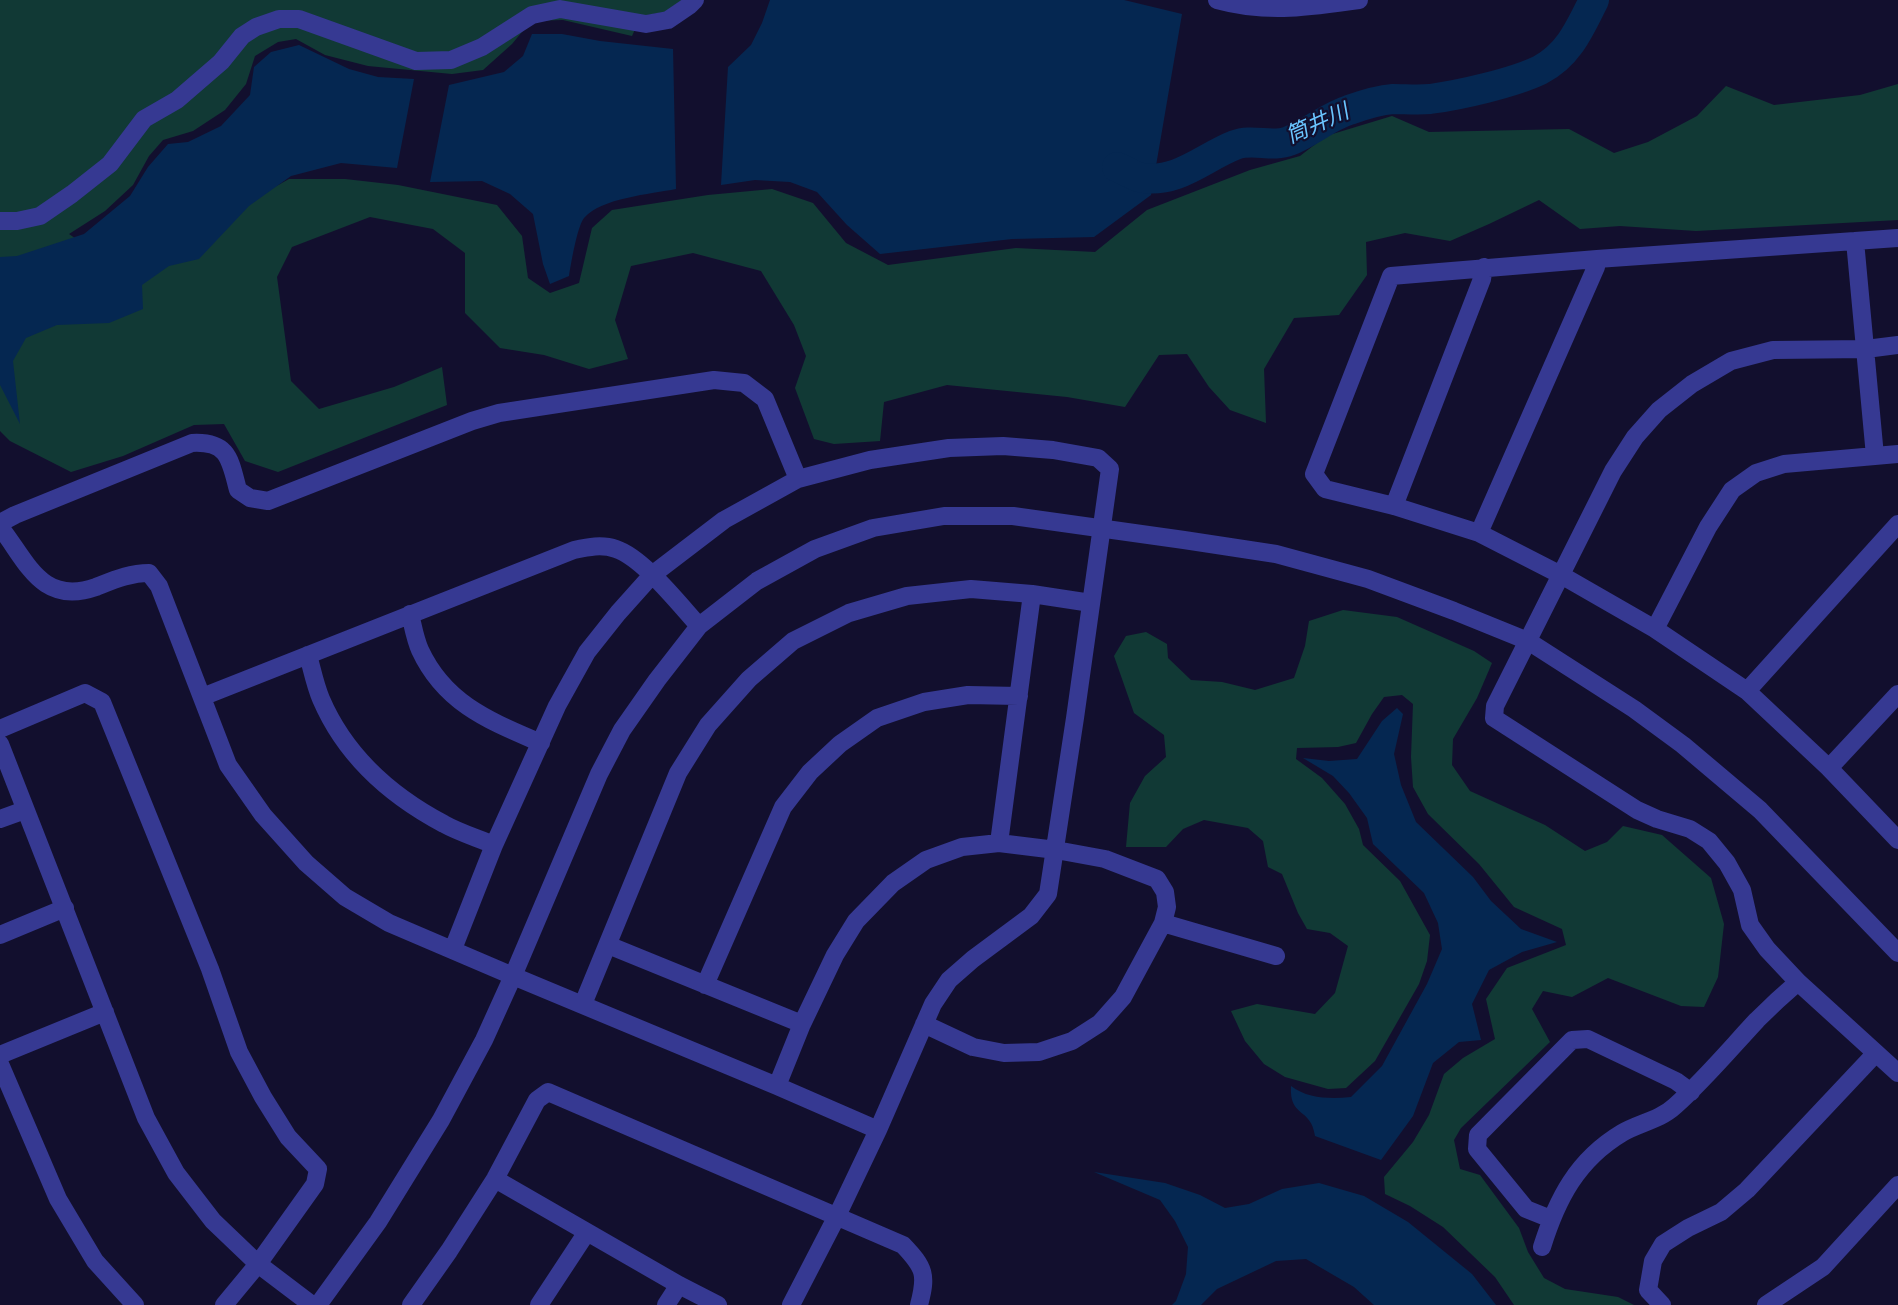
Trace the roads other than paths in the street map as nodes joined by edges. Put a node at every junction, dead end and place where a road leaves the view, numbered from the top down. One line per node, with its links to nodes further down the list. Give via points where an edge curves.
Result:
1 (695, 0): 4 (street, via 668,20 646,24 560,9 532,15 482,47 451,60 416,61 299,19 279,19 242,36 221,62 177,100 144,119 111,164 72,195 40,216)
2 (1217, 0): 3 (street, via 1264,9 1299,9)
3 (1359, 0)
4 (0, 221)
5 (1898, 238): 6 (street)
6 (1855, 241): 7 (street); 10 (street)
7 (1597, 259): 8 (street); 18 (street)
8 (1484, 267): 14 (street); 14 (street, via 1390,276 1314,474 1325,489)
9 (1898, 345): 10 (street)
10 (1866, 349): 12 (street); 19 (street, via 1773,350 1731,361 1692,384 1659,410 1635,437 1613,471)
11 (1898, 454): 12 (street)
12 (1875, 456): 25 (street, via 1784,464 1756,473 1732,490 1708,527)
13 (798, 479): 16 (street, via 765,399 744,383 714,380 499,413 268,501 250,498 238,490 231,462 222,448 192,443 15,515); 17 (street, via 870,460 949,448 1003,446 1053,450 1098,458 1110,469); 20 (street, via 724,520)
14 (1394, 506): 18 (street)
15 (1898, 524): 28 (street)
16 (0, 525): 31 (street, via 32,573 50,587 71,592 133,573 149,573 159,586)
17 (1102, 528): 22 (street); 24 (street, via 1013,516 944,516 873,528 815,549 776,570); 26 (street, via 1276,554 1368,579)
18 (1479, 533): 19 (street)
19 (1561, 575): 25 (street); 26 (street)
20 (652, 576): 23 (street, via 628,554 595,546 574,550); 24 (street); 33 (street, via 587,652 556,706)
21 (1032, 594): 22 (street); 30 (street); 45 (street, via 971,589 907,596 849,613 793,641 749,679 708,725 678,773)
22 (1091, 603): 41 (street)
23 (410, 614): 27 (street); 33 (street, via 420,650 457,700 486,719)
24 (699, 626): 49 (street, via 622,730 599,774)
25 (1655, 629): 28 (street)
26 (1528, 641): 47 (street, via 1634,708 1692,752 1760,810); 50 (street, via 1495,706 1494,718 1637,810 1690,829 1709,841 1742,890 1750,925)
27 (308, 655): 31 (street); 40 (street, via 321,698 341,736 365,767 399,796 444,824)
28 (1747, 691): 35 (street)
29 (1898, 694): 35 (street)
30 (1019, 696): 39 (street); 51 (street, via 968,695 924,702 877,718 840,744 810,772 783,807)
31 (202, 697): 46 (street, via 228,765 263,815 306,863 345,897 389,923)
32 (0, 729): 69 (street, via 85,693 102,702 210,969 239,1052 288,1137 318,1169 315,1184)
33 (541, 743): 40 (street)
34 (0, 744): 36 (street)
35 (1829, 768): 38 (street)
36 (25, 810): 37 (street); 42 (street)
37 (0, 819)
38 (1898, 840)
39 (999, 843): 41 (street); 54 (street, via 962,847 926,860 893,883 856,921)
40 (494, 845): 46 (street)
41 (1056, 850): 43 (street, via 1105,859 1157,879 1165,892); 55 (street, via 1048,894 1031,916 949,980)
42 (65, 908): 44 (street); 53 (street)
43 (1163, 923): 48 (street); 55 (street, via 1123,997 1100,1023 1072,1041 1039,1052 1004,1053 973,1047)
44 (0, 934)
45 (608, 945): 51 (street); 52 (street)
46 (453, 949): 49 (street)
47 (1898, 953)
48 (1276, 956)
49 (513, 976): 52 (street); 74 (street, via 441,1120 378,1222)
50 (1797, 982): 56 (street); 61 (street)
51 (705, 985): 54 (street)
52 (583, 1004): 60 (street)
53 (105, 1012): 57 (street); 69 (street, via 146,1118 176,1173 213,1221)
54 (802, 1024): 60 (street)
55 (924, 1024): 62 (street)
56 (1876, 1053): 59 (street); 81 (street, via 1747,1190 1721,1212 1664,1244 1653,1261 1648,1290)
57 (0, 1055)
58 (0, 1064): 71 (street, via 58,1199 95,1261)
59 (1898, 1073)
60 (777, 1086): 62 (street)
61 (1691, 1092): 66 (street, via 1667,1113 1623,1133 1593,1154 1569,1182); 66 (street, via 1588,1039 1572,1040 1478,1135 1477,1149 1526,1209)
62 (878, 1130): 65 (street)
63 (495, 1179): 65 (street, via 537,1100 548,1092); 67 (street); 75 (street)
64 (1898, 1185): 82 (street, via 1823,1267)
65 (837, 1216): 79 (street); 80 (street, via 903,1245 919,1261 924,1284)
66 (1551, 1219): 68 (street)
67 (587, 1232): 70 (street); 76 (street)
68 (1542, 1247)
69 (258, 1264): 72 (street); 73 (street)
70 (679, 1285): 77 (street); 78 (street)
71 (135, 1305)
72 (224, 1305)
73 (312, 1305)
74 (318, 1305)
75 (411, 1305)
76 (539, 1305)
77 (666, 1305)
78 (718, 1305)
79 (791, 1305)
80 (919, 1305)
81 (1662, 1305)
82 (1766, 1305)

